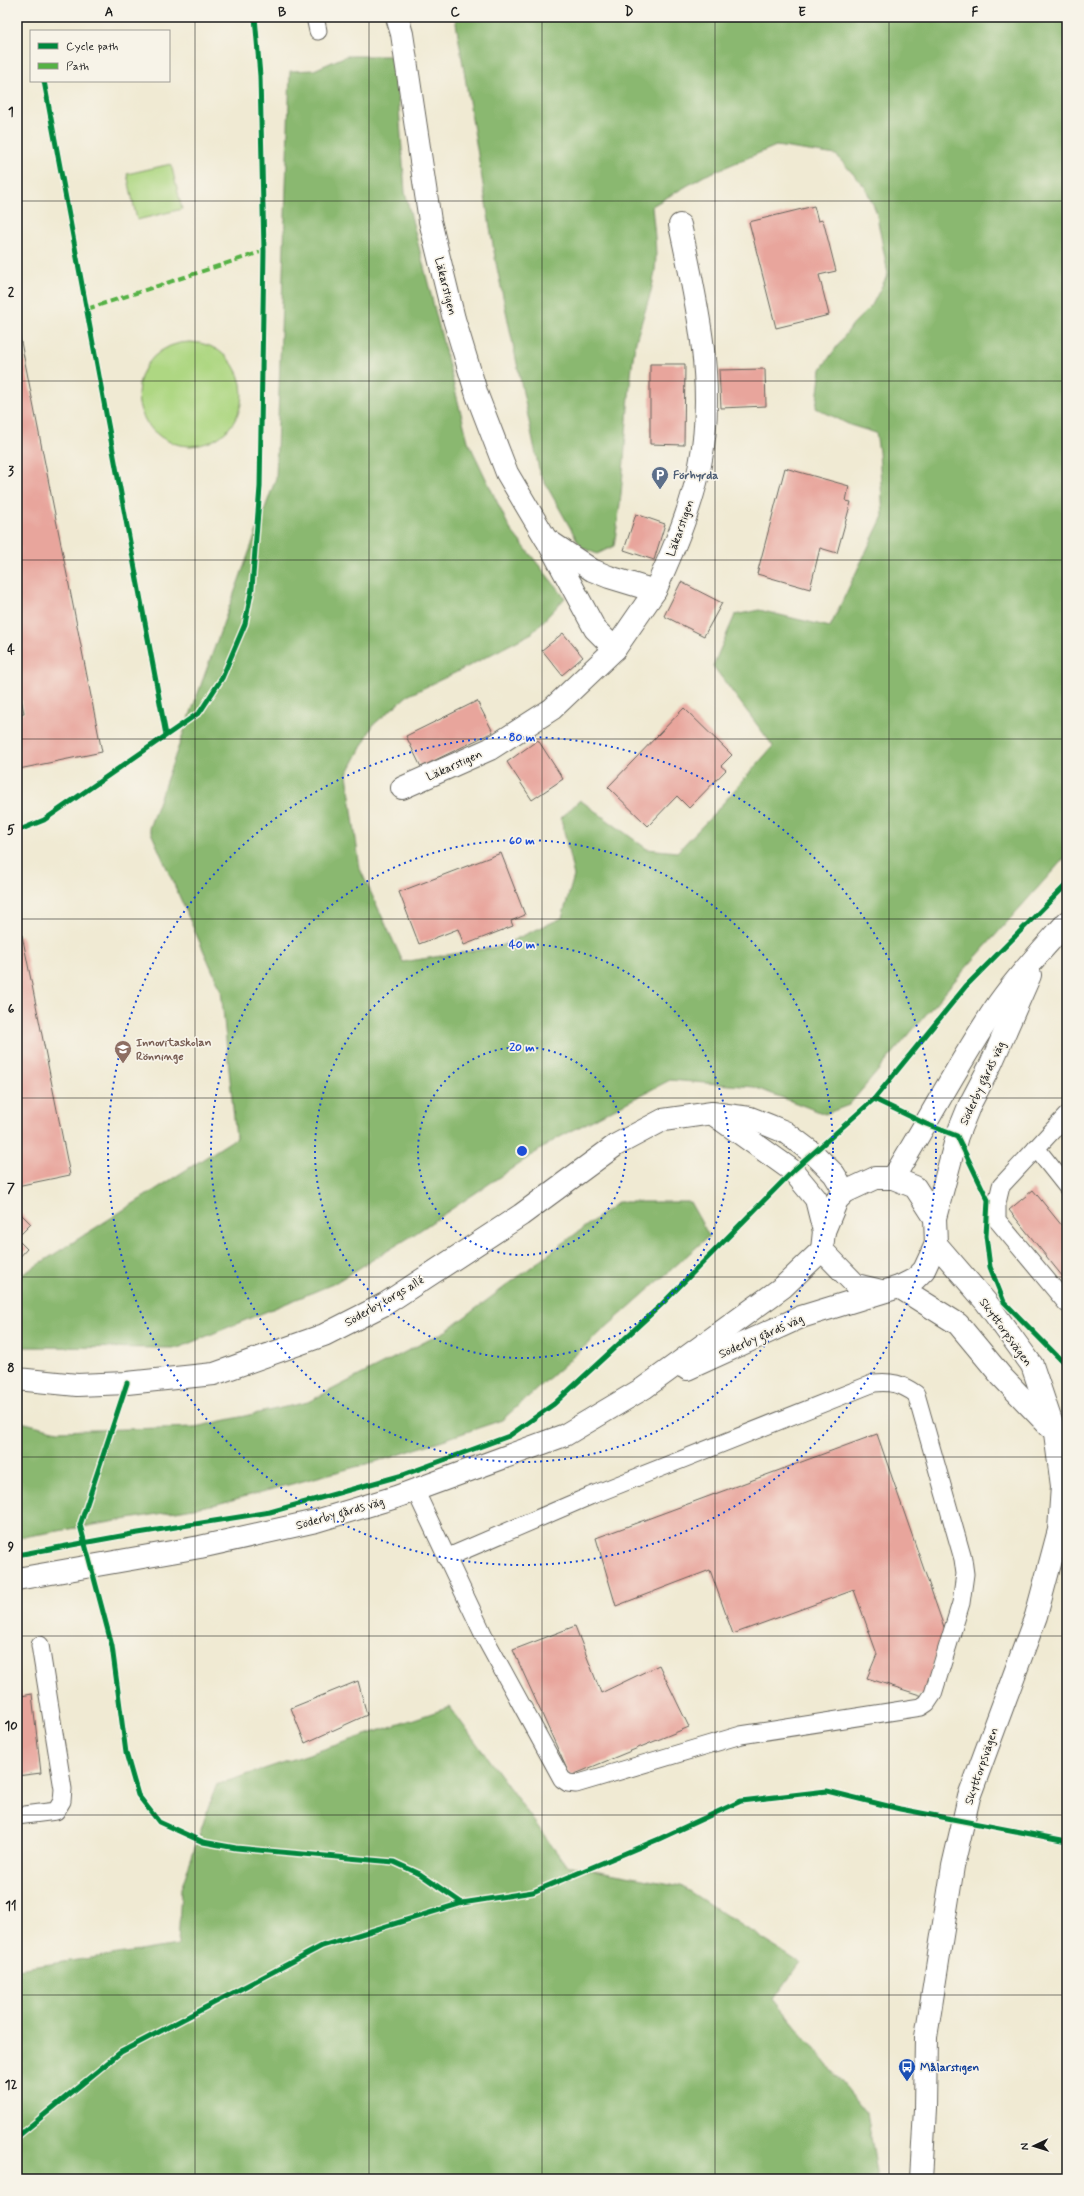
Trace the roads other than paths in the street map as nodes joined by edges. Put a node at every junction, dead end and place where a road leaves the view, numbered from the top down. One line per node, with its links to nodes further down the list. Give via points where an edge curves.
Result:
1 (397, 17): 3 (street, Läkarstigen, via 402,34 430,221 454,319 477,395 507,473)
2 (680, 225): 4 (street, Läkarstigen, via 699,313 705,373 705,426 700,466 682,529)
3 (546, 539): 4 (street, Läkarstigen, via 592,570); 5 (street, Läkarstigen, via 594,629)
4 (655, 591): 5 (street, Läkarstigen)
5 (615, 649): 6 (street, Läkarstigen, via 552,709 490,749)
6 (402, 788)
7 (1067, 922): 8 (street, Söderby gårds väg)
8 (1040, 952): 12 (street, Söderby gårds väg, via 999,1002 956,1067 926,1124); 15 (street, Söderby gårds väg, via 957,1136)
9 (712, 1113): 14 (street, Söderby torgs allé, via 750,1118 785,1132 814,1154 834,1174); 16 (street, via 793,1171 816,1199); 20 (street, Söderby torgs allé, via 664,1120 616,1145 521,1215 385,1304 324,1335 214,1374 127,1383 77,1385)
10 (1067, 1115): 11 (lane)
11 (1036, 1148): 13 (lane); 19 (lane, via 1001,1186 997,1220)
12 (893, 1178): 14 (street, via 875,1178); 15 (street, via 915,1187)
13 (1067, 1187)
14 (845, 1192): 16 (street, via 837,1200)
15 (935, 1218): 17 (street)
16 (823, 1240): 18 (street, via 856,1285); 21 (street, Söderby gårds väg, via 783,1287)
17 (936, 1244): 18 (street, via 924,1270 915,1279); 22 (street, Skyttorpsvägen, via 986,1302 1032,1365)
18 (890, 1289): 21 (street, Söderby gårds väg, via 801,1317); 22 (street, via 958,1324 1002,1377)
19 (1067, 1304)
20 (17, 1379)
21 (644, 1388): 23 (street, Söderby gårds väg, via 565,1435)
22 (1061, 1430): 28 (street, Skyttorpsvägen, via 1062,1486 1059,1530 1036,1616 969,1797 953,1866 926,2037)
23 (415, 1490): 24 (lane); 25 (street, Söderby gårds väg, via 316,1521 200,1547)
24 (446, 1558): 24 (lane, via 486,1640 562,1778 568,1783 576,1784 741,1735 921,1707 933,1694 962,1603 965,1574 963,1559 916,1394 898,1383 886,1381 874,1383 590,1496)
25 (17, 1579)
26 (40, 1645): 27 (lane, via 63,1789 62,1801 56,1811)
27 (17, 1816)
28 (921, 2179)

